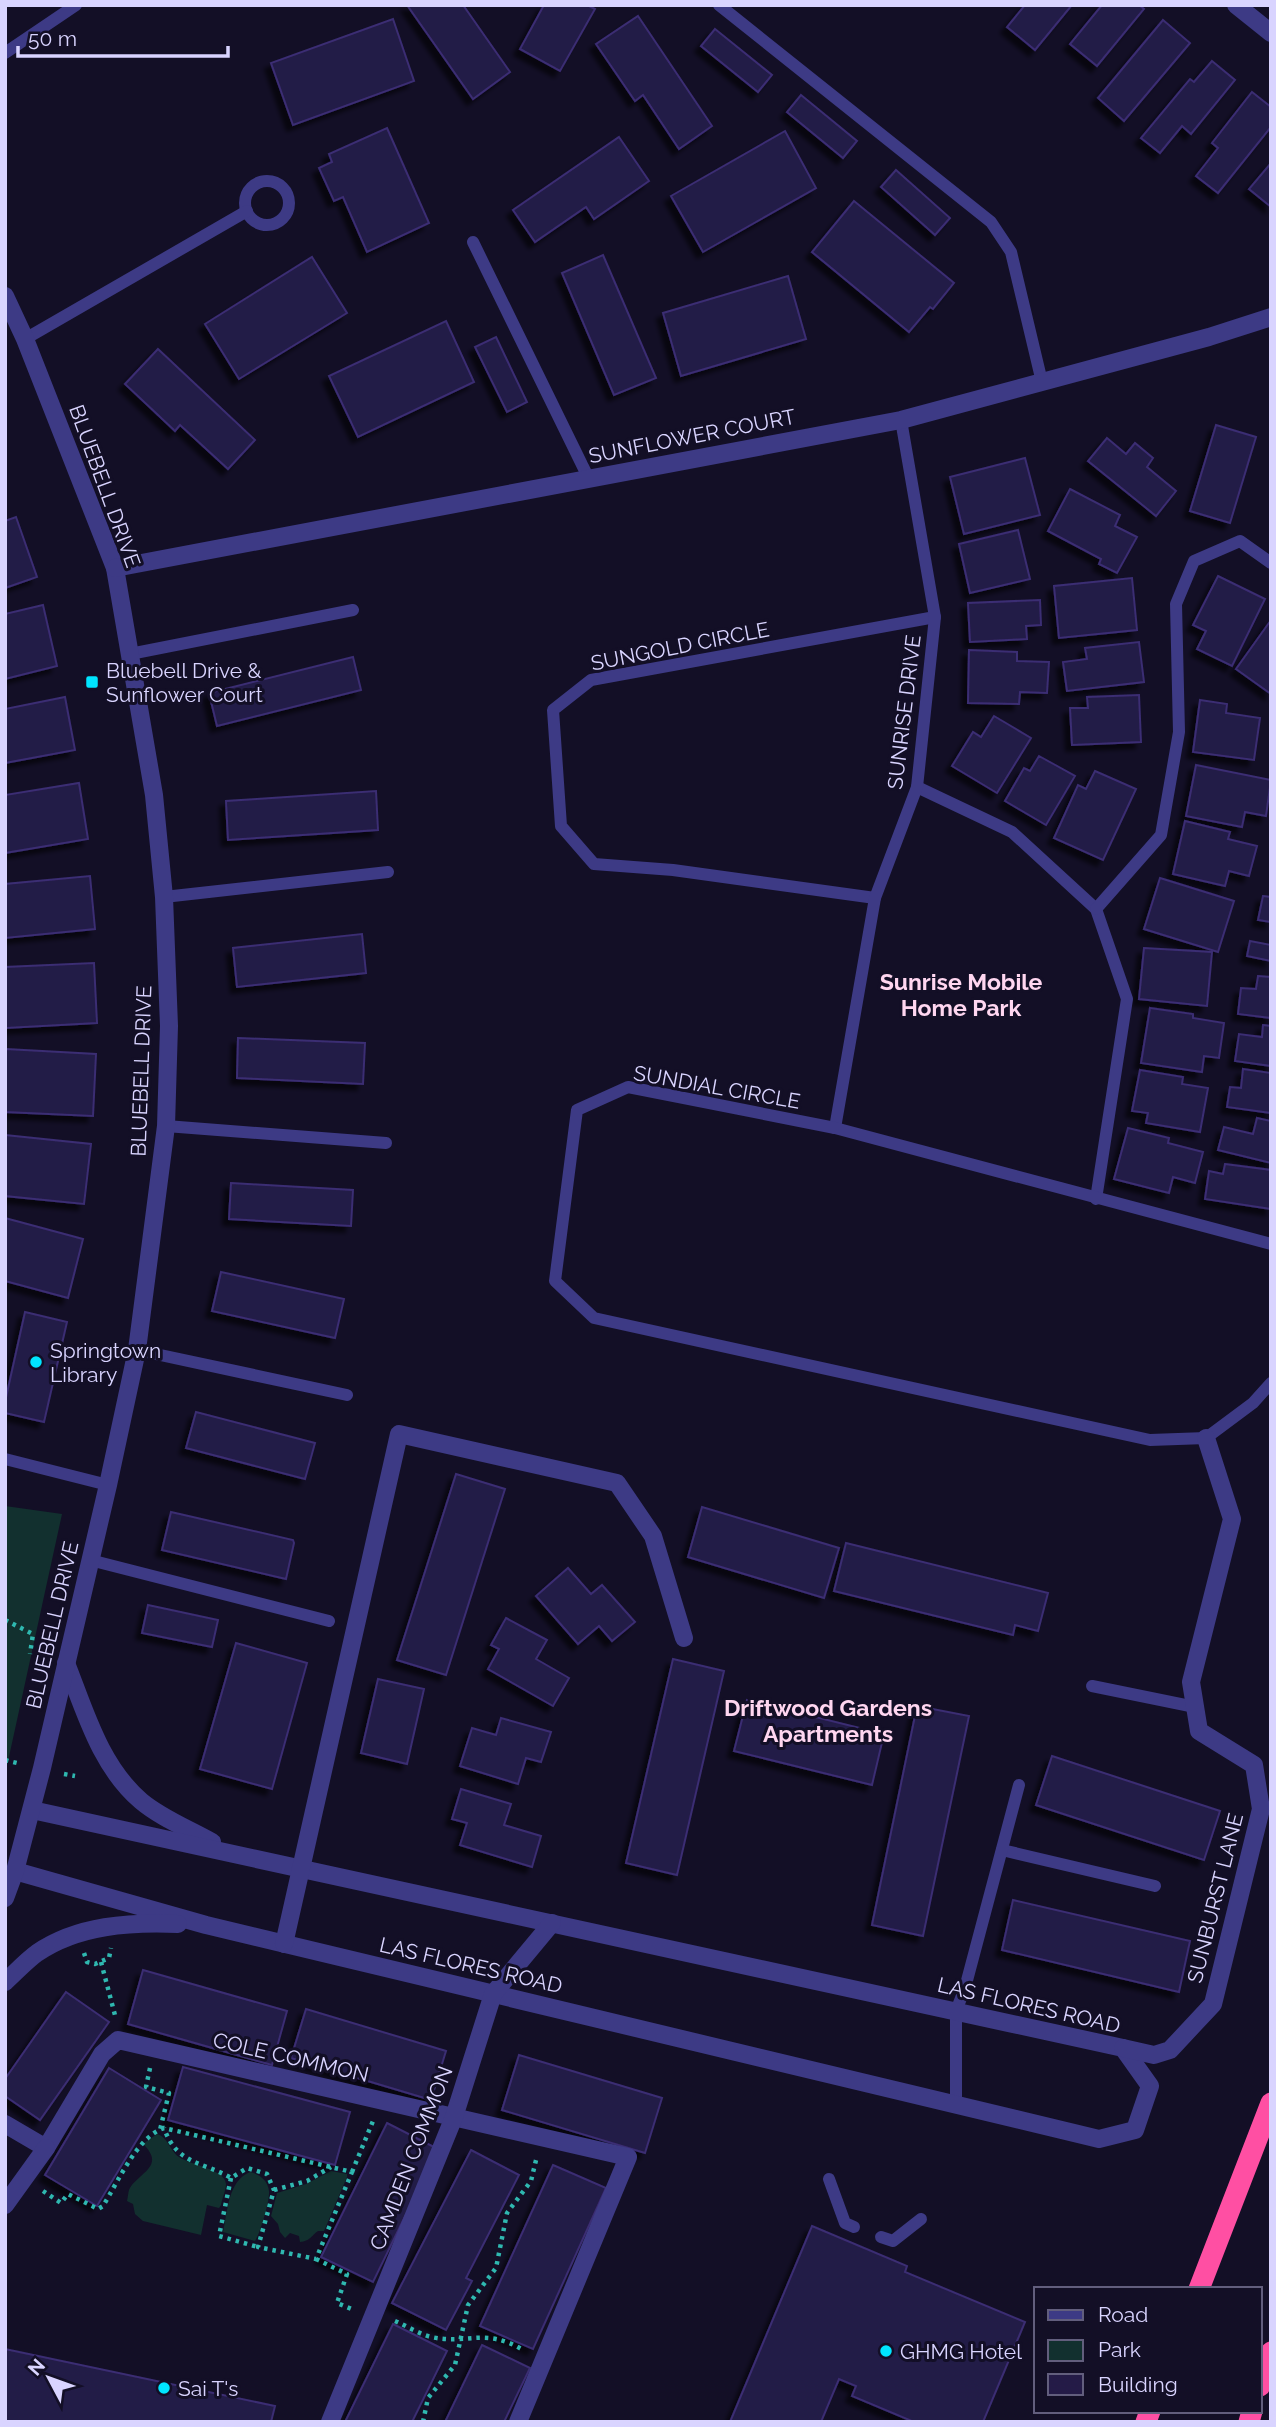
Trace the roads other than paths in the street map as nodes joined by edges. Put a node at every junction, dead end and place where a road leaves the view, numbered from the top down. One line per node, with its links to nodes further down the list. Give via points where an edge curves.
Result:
1 (76, 5): 5 (lane)
2 (719, 5): 11 (lane, via 991,222 1010,252)
3 (1236, 5): 4 (street)
4 (1271, 33)
5 (5, 53)
6 (247, 211): 10 (lane)
7 (473, 242): 13 (lane)
8 (5, 296): 10 (street, BLUEBELL DRIVE)
9 (1271, 317): 11 (street, SUNFLOWER COURT)
10 (25, 339): 15 (street, BLUEBELL DRIVE)
11 (1042, 382): 12 (street, SUNFLOWER COURT)
12 (901, 420): 13 (street, SUNFLOWER COURT); 17 (lane, SUNRISE DRIVE)
13 (589, 479): 15 (street, SUNFLOWER COURT)
14 (1271, 564): 23 (lane, via 1240,541 1194,561 1177,604 1178,733 1161,835)
15 (115, 568): 18 (street, BLUEBELL DRIVE)
16 (353, 610): 18 (lane)
17 (935, 617): 19 (lane, SUNRISE DRIVE); 22 (lane, SUNGOLD CIRCLE, via 591,680 552,710 561,826 594,864 673,870)
18 (130, 654): 21 (street, BLUEBELL DRIVE, via 154,795)
19 (917, 787): 22 (lane, SUNRISE DRIVE); 23 (lane, via 1012,832)
20 (388, 872): 21 (lane)
21 (164, 897): 24 (street, BLUEBELL DRIVE, via 169,1026)
22 (875, 898): 25 (lane, SUNRISE DRIVE)
23 (1096, 909): 27 (lane, via 1127,999)
24 (166, 1126): 26 (lane); 29 (street, BLUEBELL DRIVE)
25 (835, 1128): 27 (lane, SUNDIAL CIRCLE); 32 (lane, SUNDIAL CIRCLE, via 628,1087 578,1110 555,1280 594,1318 1150,1440)
26 (386, 1143)
27 (1096, 1199): 28 (lane, SUNDIAL CIRCLE)
28 (1271, 1244)
29 (137, 1350): 31 (lane); 34 (street, BLUEBELL DRIVE)
30 (1271, 1383): 32 (lane, via 1253,1403)
31 (347, 1395)
32 (1206, 1438): 40 (street, SUNBURST LANE, via 1232,1519 1191,1682)
33 (5, 1459): 34 (lane)
34 (108, 1485): 35 (street, BLUEBELL DRIVE)
35 (90, 1560): 36 (lane); 38 (street, BLUEBELL DRIVE)
36 (329, 1622)
37 (684, 1638): 45 (street, via 653,1536 617,1483 399,1434)
38 (66, 1663): 42 (street, BLUEBELL DRIVE); 44 (street, LAS FLORES ROAD, via 96,1739 121,1780 142,1801)
39 (1092, 1686): 40 (lane)
40 (1195, 1707): 55 (street, SUNBURST LANE, via 1199,1731 1254,1765 1261,1809 1213,2004 1170,2050 1154,2055)
41 (1019, 1785): 43 (lane)
42 (32, 1810): 44 (street, LAS FLORES ROAD); 46 (street, BLUEBELL DRIVE)
43 (1002, 1850): 47 (lane); 54 (lane)
44 (230, 1853): 45 (street, LAS FLORES ROAD)
45 (302, 1868): 49 (street, LAS FLORES ROAD); 51 (street)
46 (15, 1871): 48 (street, BLUEBELL DRIVE); 50 (street, LAS FLORES ROAD)
47 (1155, 1886)
48 (5, 1898)
49 (552, 1923): 53 (street, CAMDEN COMMON); 54 (street, LAS FLORES ROAD)
50 (206, 1925): 51 (street, LAS FLORES ROAD); 52 (street, LAS FLORES ROAD, via 150,1923 74,1935 37,1953)
51 (284, 1944): 53 (street, LAS FLORES ROAD)
52 (5, 1982)
53 (493, 1994): 57 (street, LAS FLORES ROAD); 58 (street, CAMDEN COMMON)
54 (956, 2011): 55 (street, LAS FLORES ROAD); 57 (lane)
55 (1123, 2048): 57 (street, LAS FLORES ROAD, via 1150,2086 1135,2130 1099,2139)
56 (1271, 2104): 66 (highway)
57 (956, 2105)
58 (454, 2117): 60 (street, COLE COMMON, via 118,2040 102,2054); 69 (street, CAMDEN COMMON); 70 (street, COLE COMMON, via 628,2157)
59 (5, 2124): 60 (street)
60 (46, 2148): 62 (street)
61 (829, 2179): 64 (lane, via 845,2223)
62 (5, 2205)
63 (921, 2219): 65 (lane, via 892,2241)
64 (854, 2227)
65 (881, 2237)
66 (1200, 2287)
67 (1271, 2352): 68 (highway)
68 (1262, 2380)
69 (330, 2422)
70 (518, 2422)

